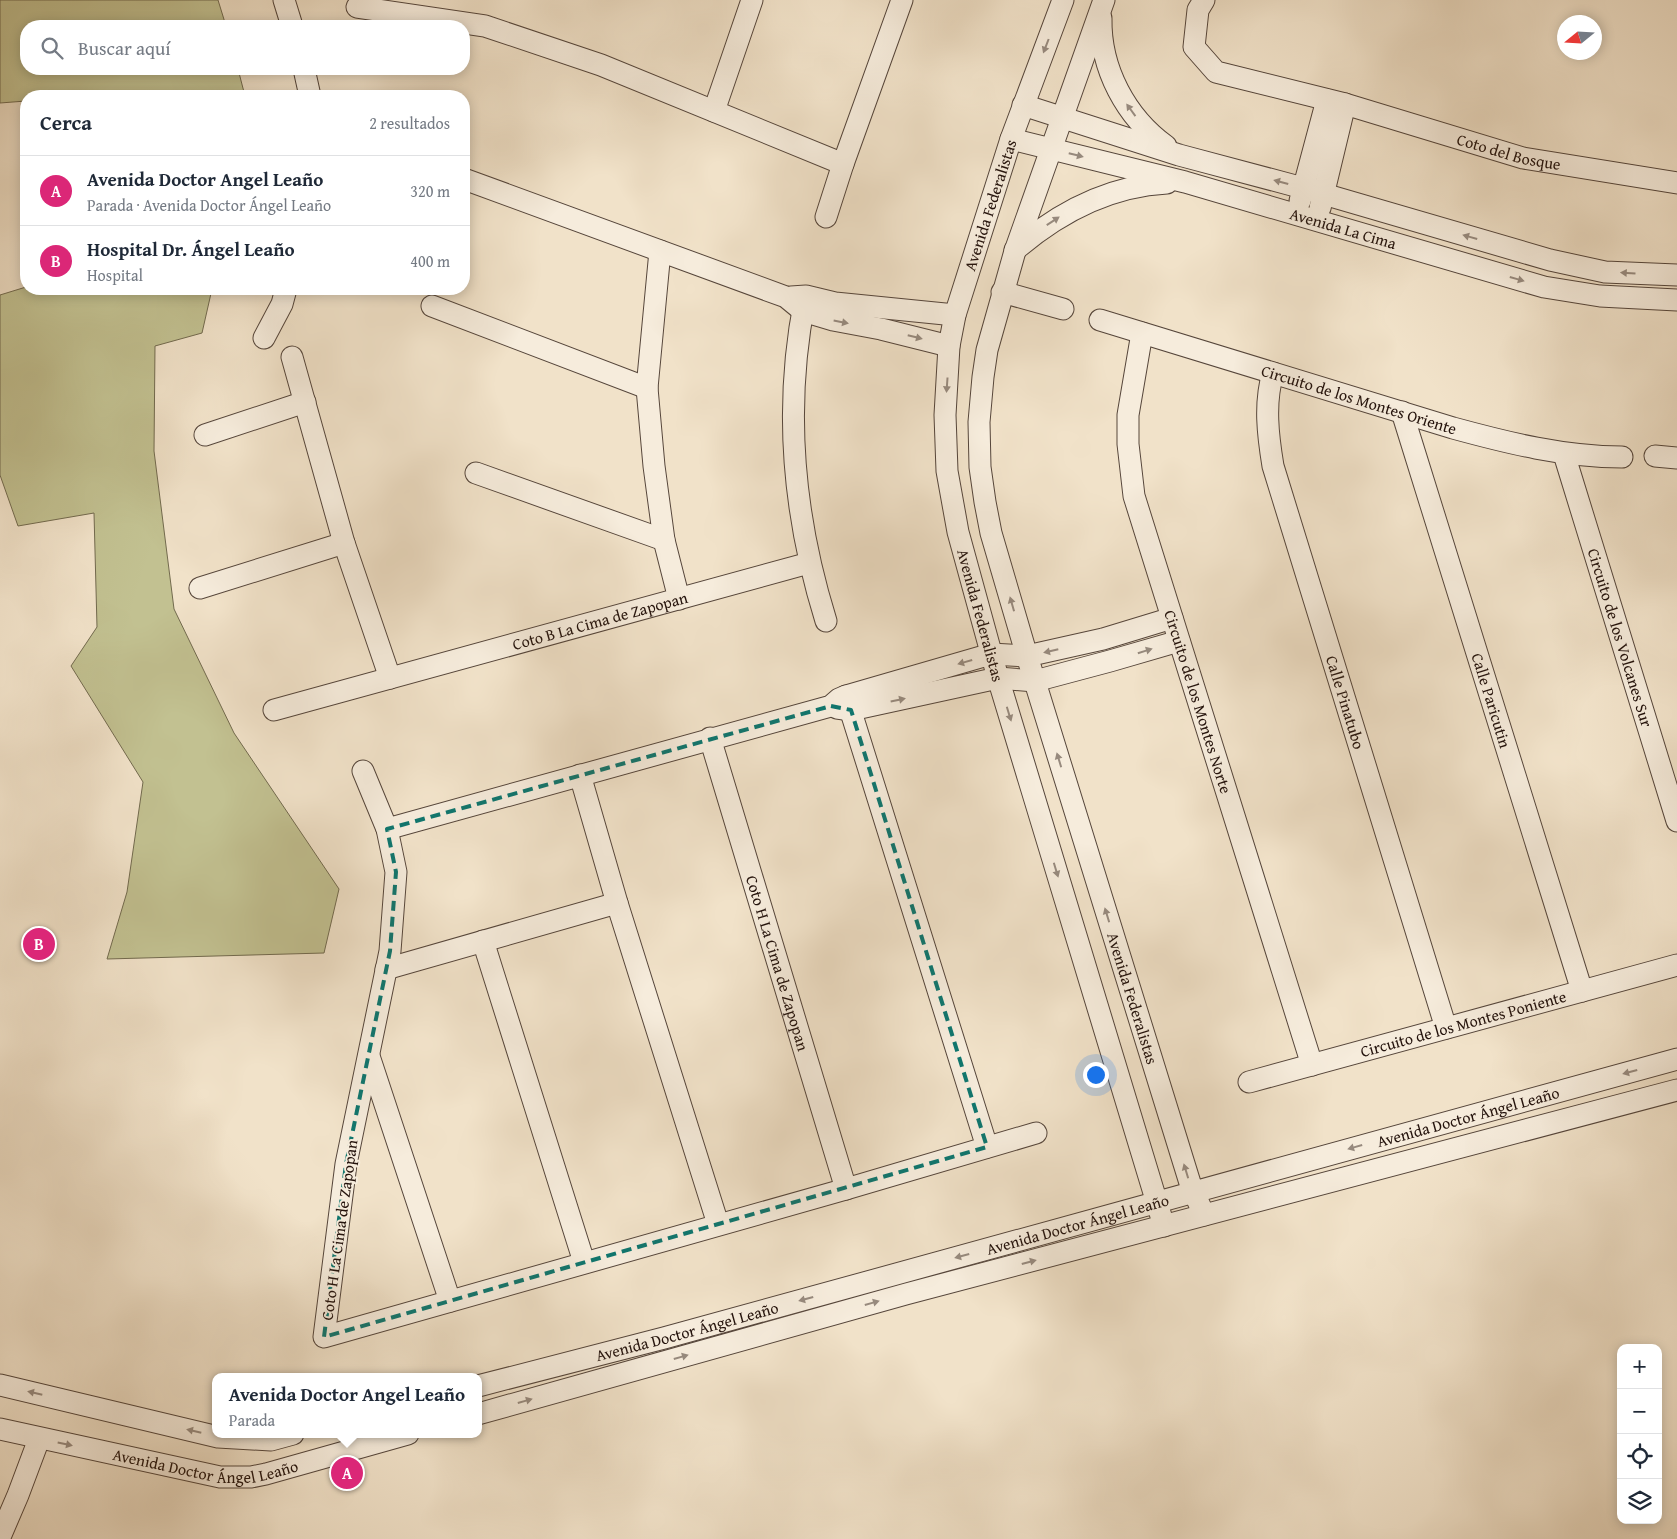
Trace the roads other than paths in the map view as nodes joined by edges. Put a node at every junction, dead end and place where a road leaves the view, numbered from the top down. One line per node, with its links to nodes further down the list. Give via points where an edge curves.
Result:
1 (284, 0): 8 (street)
2 (752, 0): 15 (street)
3 (902, 0): 20 (street)
4 (1063, 0): 14 (street, Avenida Federalistas, one-way to 14)
5 (1204, 0): 13 (street, Coto del Bosque, via 1198,10 1194,47 1216,72)
6 (1103, 3): 16 (street, Avenida Federalistas); 19 (street, one-way to 6, via 1151,135 1120,95 1102,43)
7 (358, 7): 9 (street)
8 (290, 20)
9 (445, 20)
10 (470, 24): 15 (street, via 601,65)
11 (305, 75): 12 (street)
12 (309, 90)
13 (1336, 102): 23 (street, Coto del Bosque, via 1523,158); 24 (street)
14 (1023, 105): 16 (street, Avenida La Cima); 17 (street, Avenida Federalistas)
15 (714, 111): 20 (street)
16 (1063, 117): 18 (street, Avenida Federalistas); 19 (street, Avenida La Cima)
17 (1011, 139): 18 (street, Avenida La Cima); 37 (street, Avenida Federalistas)
18 (1051, 149): 22 (street, Avenida La Cima, one-way to 22); 29 (street, Avenida Federalistas)
19 (1179, 154): 24 (street, Avenida La Cima, one-way to 19)
20 (843, 164): 26 (street)
21 (470, 181): 28 (street)
22 (1185, 182): 25 (street, Avenida La Cima); 29 (street, one-way to 22, via 1049,223 1088,201 1136,187)
23 (1677, 184)
24 (1313, 191): 25 (street); 27 (street); 30 (street, Avenida La Cima, one-way to 24, via 1604,272 1550,260)
25 (1296, 214): 27 (street, Avenida La Cima)
26 (826, 217)
27 (1316, 221): 33 (street, Avenida La Cima, one-way to 33, via 1544,288 1600,296)
28 (660, 251): 34 (street); 44 (street)
29 (1014, 251): 31 (street, Avenida Federalistas)
30 (1677, 275)
31 (1002, 292): 36 (street); 63 (street, Avenida Federalistas, one-way to 31, via 991,532 980,467 983,377)
32 (284, 295): 40 (street)
33 (1677, 300)
34 (798, 302): 37 (street); 41 (street, one-way to 41, via 833,320); 55 (street, via 793,437 799,505)
35 (432, 306): 44 (street)
36 (1063, 309)
37 (955, 315): 41 (street, Avenida Federalistas)
38 (1100, 320): 39 (street, Circuito de los Montes Oriente)
39 (1142, 333): 43 (street, Circuito de los Montes Oriente); 58 (street, Circuito de los Montes Norte, via 1128,415 1130,474)
40 (264, 338)
41 (949, 346): 62 (street, Avenida Federalistas, one-way to 62, via 945,415 947,471 958,532)
42 (292, 356): 45 (street)
43 (1273, 373): 46 (street, Circuito de los Montes Oriente); 80 (street, Calle Pinatubo, via 1268,437 1273,466)
44 (647, 388): 53 (street)
45 (305, 402): 47 (street); 54 (street)
46 (1402, 412): 48 (street, Circuito de los Montes Oriente, via 1500,441); 79 (street, Calle Paricutin)
47 (205, 434)
48 (1564, 454): 50 (street, Circuito de los Montes Oriente); 73 (street, Circuito de los Volcanes Sur)
49 (1655, 456): 51 (street)
50 (1622, 457)
51 (1677, 458)
52 (476, 473): 53 (street)
53 (664, 540): 57 (street)
54 (344, 543): 56 (street); 65 (street)
55 (809, 563): 57 (street, Coto B La Cima de Zapopan); 59 (street)
56 (200, 588)
57 (679, 599): 65 (street, Coto B La Cima de Zapopan)
58 (1172, 618): 60 (street, Circuito de los Montes Norte); 61 (street)
59 (826, 622)
60 (1179, 641): 64 (street, one-way to 60); 83 (street, Circuito de los Montes Norte)
61 (1087, 642): 63 (street, one-way to 63); 64 (street)
62 (991, 654): 63 (street); 66 (street, Avenida Federalistas); 68 (street, one-way to 68)
63 (1027, 656): 67 (street, Avenida Federalistas)
64 (1095, 665): 67 (street)
65 (390, 678): 69 (street, Coto B La Cima de Zapopan)
66 (998, 678): 67 (street); 68 (street, one-way to 66); 92 (street, Avenida Federalistas, one-way to 92)
67 (1035, 680): 91 (street, Avenida Federalistas, one-way to 67)
68 (843, 704): 70 (street); 88 (street)
69 (274, 710)
70 (710, 738): 72 (street); 90 (street, Coto H La Cima de Zapopan)
71 (363, 771): 74 (street, Coto H La Cima de Zapopan)
72 (580, 775): 74 (street); 75 (street)
73 (1677, 821)
74 (387, 829): 78 (street, Coto H La Cima de Zapopan, via 396,872)
75 (617, 903): 76 (street); 94 (street)
76 (484, 941): 78 (street); 96 (street)
77 (1677, 965): 79 (street, Circuito de los Montes Poniente)
78 (386, 969): 81 (street, Coto H La Cima de Zapopan)
79 (1582, 991): 80 (street, Circuito de los Montes Poniente)
80 (1446, 1028): 83 (street, Circuito de los Montes Poniente)
81 (369, 1054): 97 (street, Coto H La Cima de Zapopan); 97 (street, Coto H La Cima de Zapopan, via 346,1164 324,1336)
82 (1677, 1059): 86 (street, Avenida Doctor Ángel Leaño, one-way to 86)
83 (1312, 1065): 84 (street, Circuito de los Montes Poniente)
84 (1249, 1082)
85 (1677, 1090): 89 (street, Avenida Doctor Ángel Leaño)
86 (1411, 1132): 89 (street); 91 (street, Avenida Doctor Ángel Leaño, one-way to 91)
87 (1036, 1133): 88 (street, Coto H La Cima de Zapopan)
88 (987, 1147): 90 (street, Coto H La Cima de Zapopan)
89 (1419, 1158): 93 (street, Avenida Doctor Ángel Leaño)
90 (846, 1189): 94 (street, Coto H La Cima de Zapopan)
91 (1193, 1193): 92 (street, Avenida Doctor Ángel Leaño); 93 (street, Avenida Federalistas)
92 (1157, 1203): 95 (street, Avenida Federalistas); 99 (street, Avenida Doctor Ángel Leaño, one-way to 99)
93 (1204, 1215): 95 (street, Avenida Doctor Ángel Leaño)
94 (718, 1224): 96 (street, Coto H La Cima de Zapopan)
95 (1164, 1226): 100 (street, Avenida Doctor Ángel Leaño, one-way to 95, via 906,1294)
96 (584, 1262): 97 (street, Coto H La Cima de Zapopan)
97 (450, 1301)
98 (0, 1385): 102 (street, Avenida Doctor Ángel Leaño, one-way to 98)
99 (482, 1385)
100 (482, 1413)
101 (1, 1432): 103 (street, Avenida Doctor Ángel Leaño)
102 (212, 1436)
103 (39, 1438): 106 (street, Avenida Doctor Ángel Leaño, one-way to 106, via 220,1477 251,1477); 107 (street)
104 (236, 1438): 105 (street, Avenida Doctor Ángel Leaño, one-way to 104)
105 (278, 1438)
106 (394, 1438)
107 (0, 1537)

